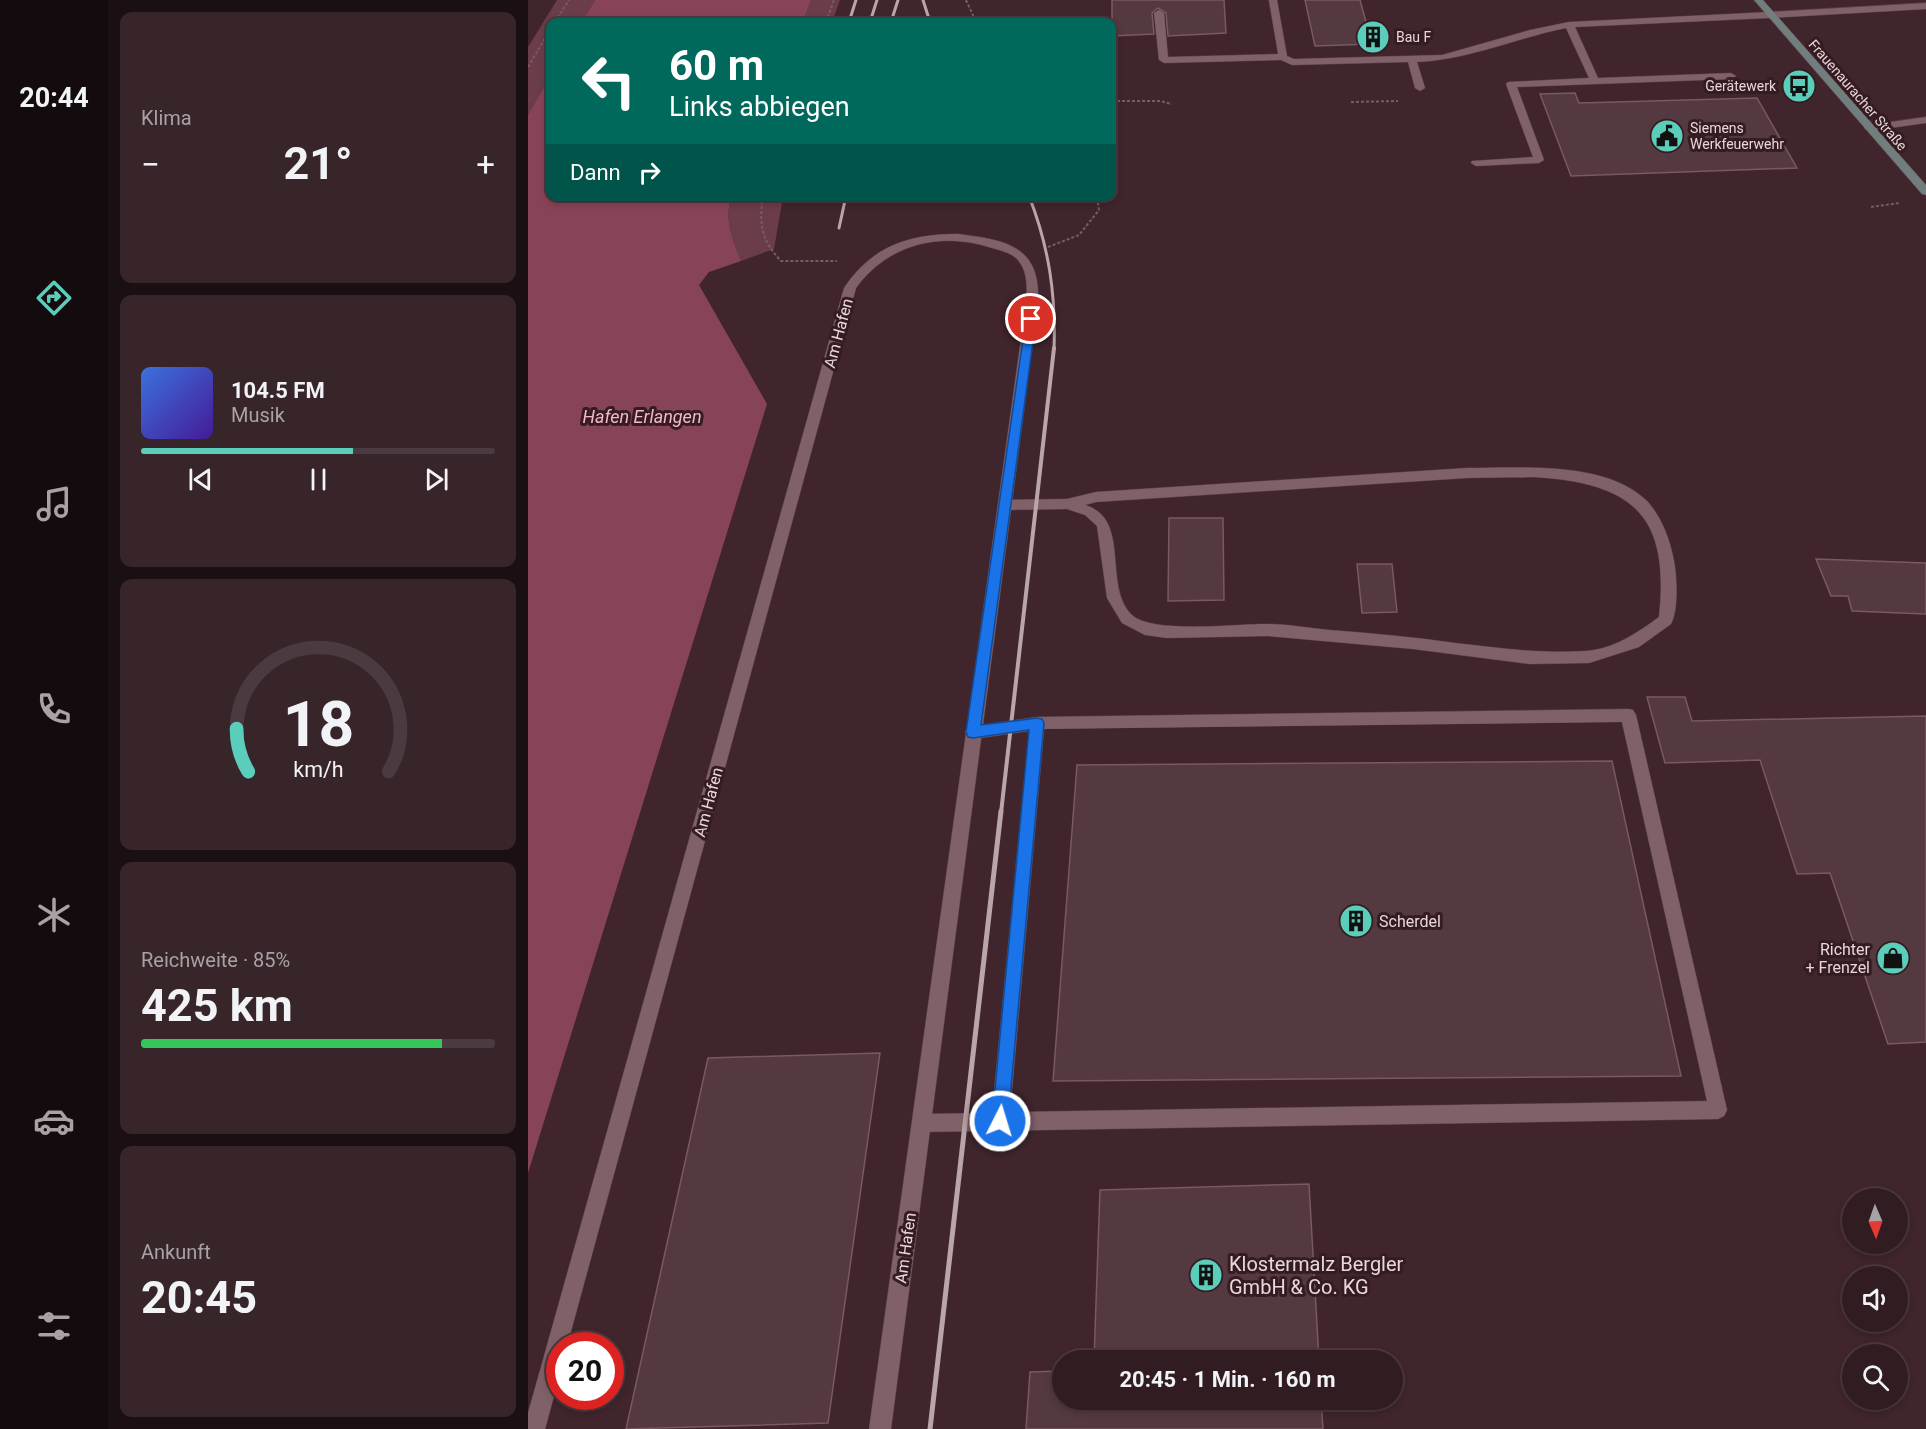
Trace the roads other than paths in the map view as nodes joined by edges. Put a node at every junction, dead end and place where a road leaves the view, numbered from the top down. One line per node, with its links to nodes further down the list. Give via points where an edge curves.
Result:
1 (1273, 0): 7 (street)
2 (1758, 0): 5 (main road, Frauenauracher Straße)
3 (1926, 6): 5 (street, Frauenauracher Straße)
4 (1159, 13): 7 (street, via 1164,60)
5 (1769, 15): 6 (street); 13 (main road, Frauenauracher Straße)
6 (1569, 25): 8 (street, via 1443,58); 10 (street)
7 (1283, 57): 8 (street, via 1292,62)
8 (1412, 59): 11 (street)
9 (1731, 76): 10 (street)
10 (1595, 81): 14 (street, via 1511,84 1539,160)
11 (1420, 88)
12 (1926, 120): 13 (street)
13 (1869, 128): 15 (main road, Frauenauracher Straße)
14 (1476, 162)
15 (1926, 192)
16 (1067, 504): 16 (street, via 1090,511 1103,524 1114,598 1127,619 1145,629 1268,630 1541,658 1588,657 1634,643 1666,620 1667,558 1655,524 1641,504 1613,487 1579,477 1467,473 1096,497); 17 (street)
17 (1005, 505): 19 (street, Am Hafen); 22 (street, Am Hafen, via 1031,319 1033,286 1029,270 1022,256 981,240 960,237 913,242 885,253 867,266 850,288)
18 (1037, 723): 19 (street); 20 (street); 20 (street, via 1628,715 1718,1110)
19 (973, 732): 21 (street, Am Hafen)
20 (1000, 1121): 21 (street)
21 (922, 1123): 23 (street, Am Hafen)
22 (534, 1429)
23 (880, 1429)

